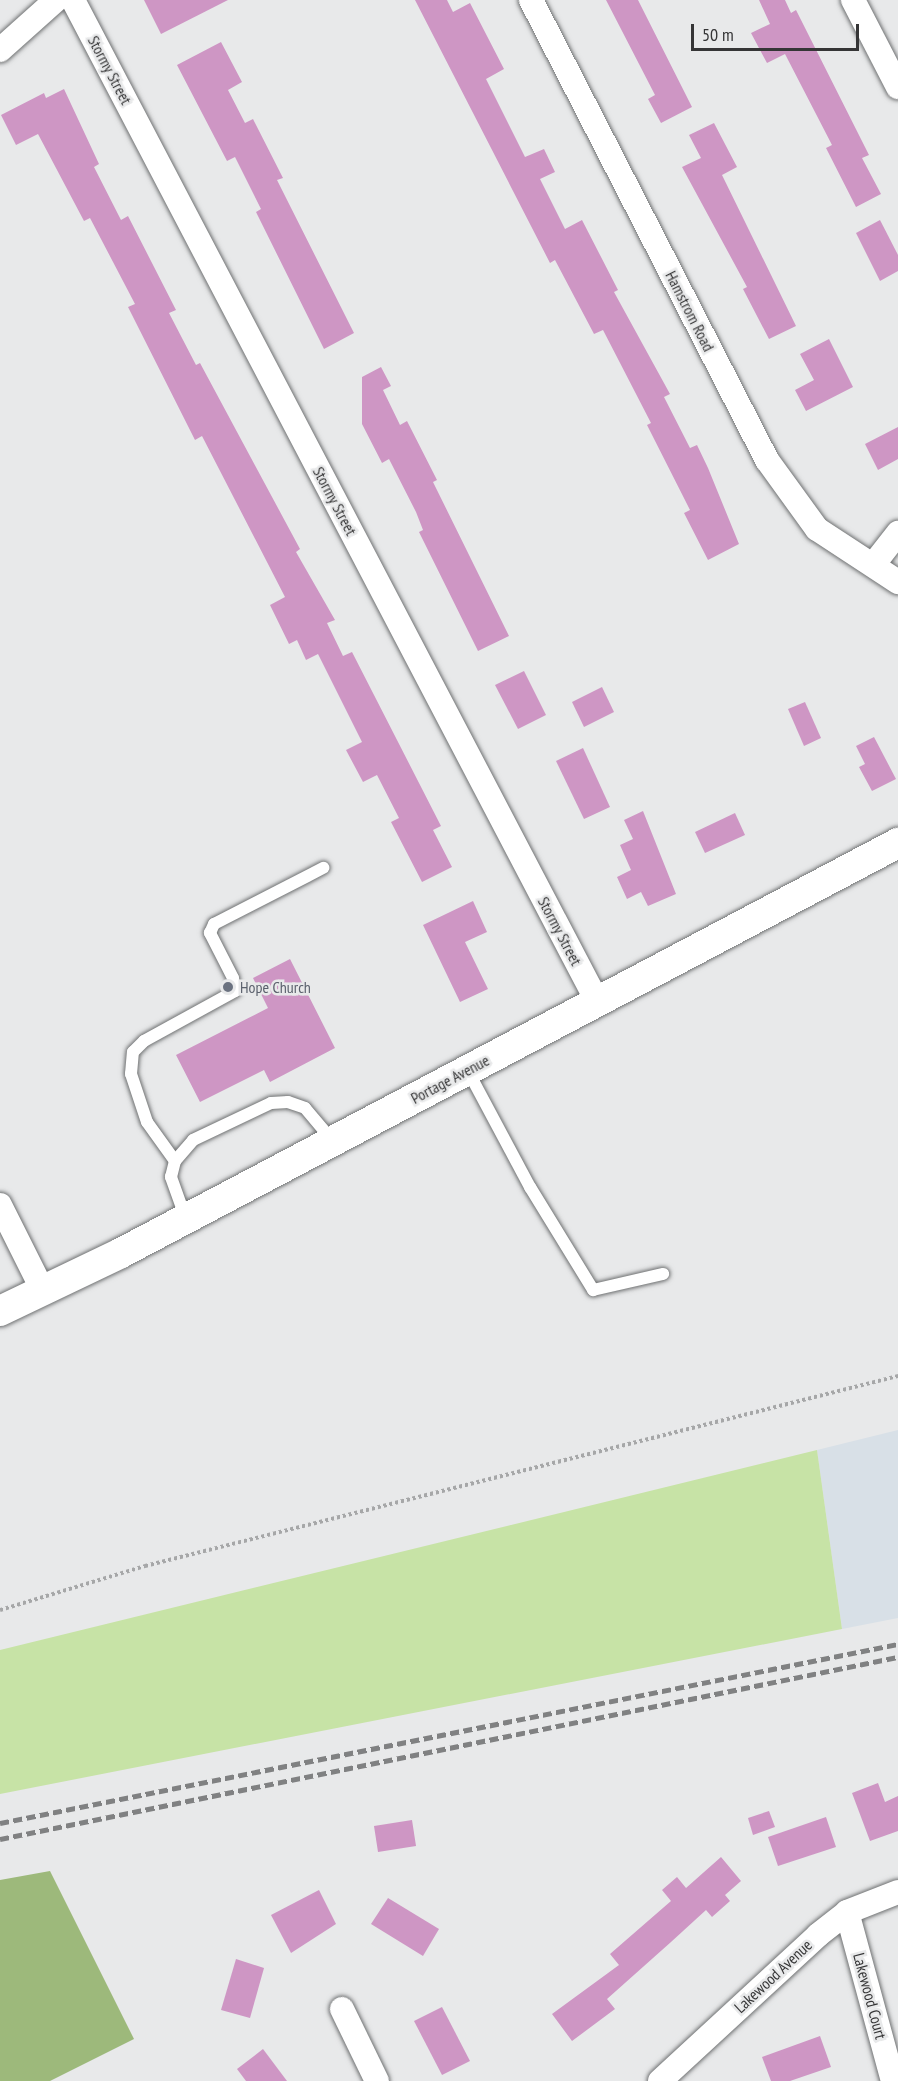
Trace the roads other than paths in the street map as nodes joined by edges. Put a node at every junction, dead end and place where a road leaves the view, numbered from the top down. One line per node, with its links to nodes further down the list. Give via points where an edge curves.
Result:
1 (56, 0): 5 (street)
2 (73, 0): 12 (street, Stormy Street)
3 (531, 0): 8 (street, Hamstrom Road, via 767,460 817,529)
4 (853, 0): 6 (street)
5 (0, 50)
6 (898, 87)
7 (898, 533): 8 (street)
8 (873, 565): 9 (street, Hamstrom Road)
9 (898, 582)
10 (898, 843): 12 (street, Portage Avenue)
11 (322, 868): 15 (lane, via 214,924 210,933 233,978 235,991 144,1041 133,1052 131,1074 147,1122)
12 (597, 1001): 13 (street, Portage Avenue)
13 (468, 1070): 14 (street, Portage Avenue); 18 (lane, via 530,1187 593,1290)
14 (333, 1141): 15 (lane, via 305,1108 288,1102 271,1103 193,1140); 17 (street, Portage Avenue)
15 (175, 1161): 17 (lane, via 171,1177)
16 (0, 1206): 19 (street)
17 (186, 1218): 19 (street, Portage Avenue)
18 (663, 1274)
19 (42, 1289): 20 (street, Portage Avenue)
20 (0, 1311)
21 (898, 1892): 22 (street, Lakewood Avenue)
22 (847, 1912): 25 (street, Lakewood Avenue); 26 (street, Lakewood Court)
23 (342, 2009): 24 (street)
24 (377, 2081)
25 (660, 2081)
26 (893, 2081)

